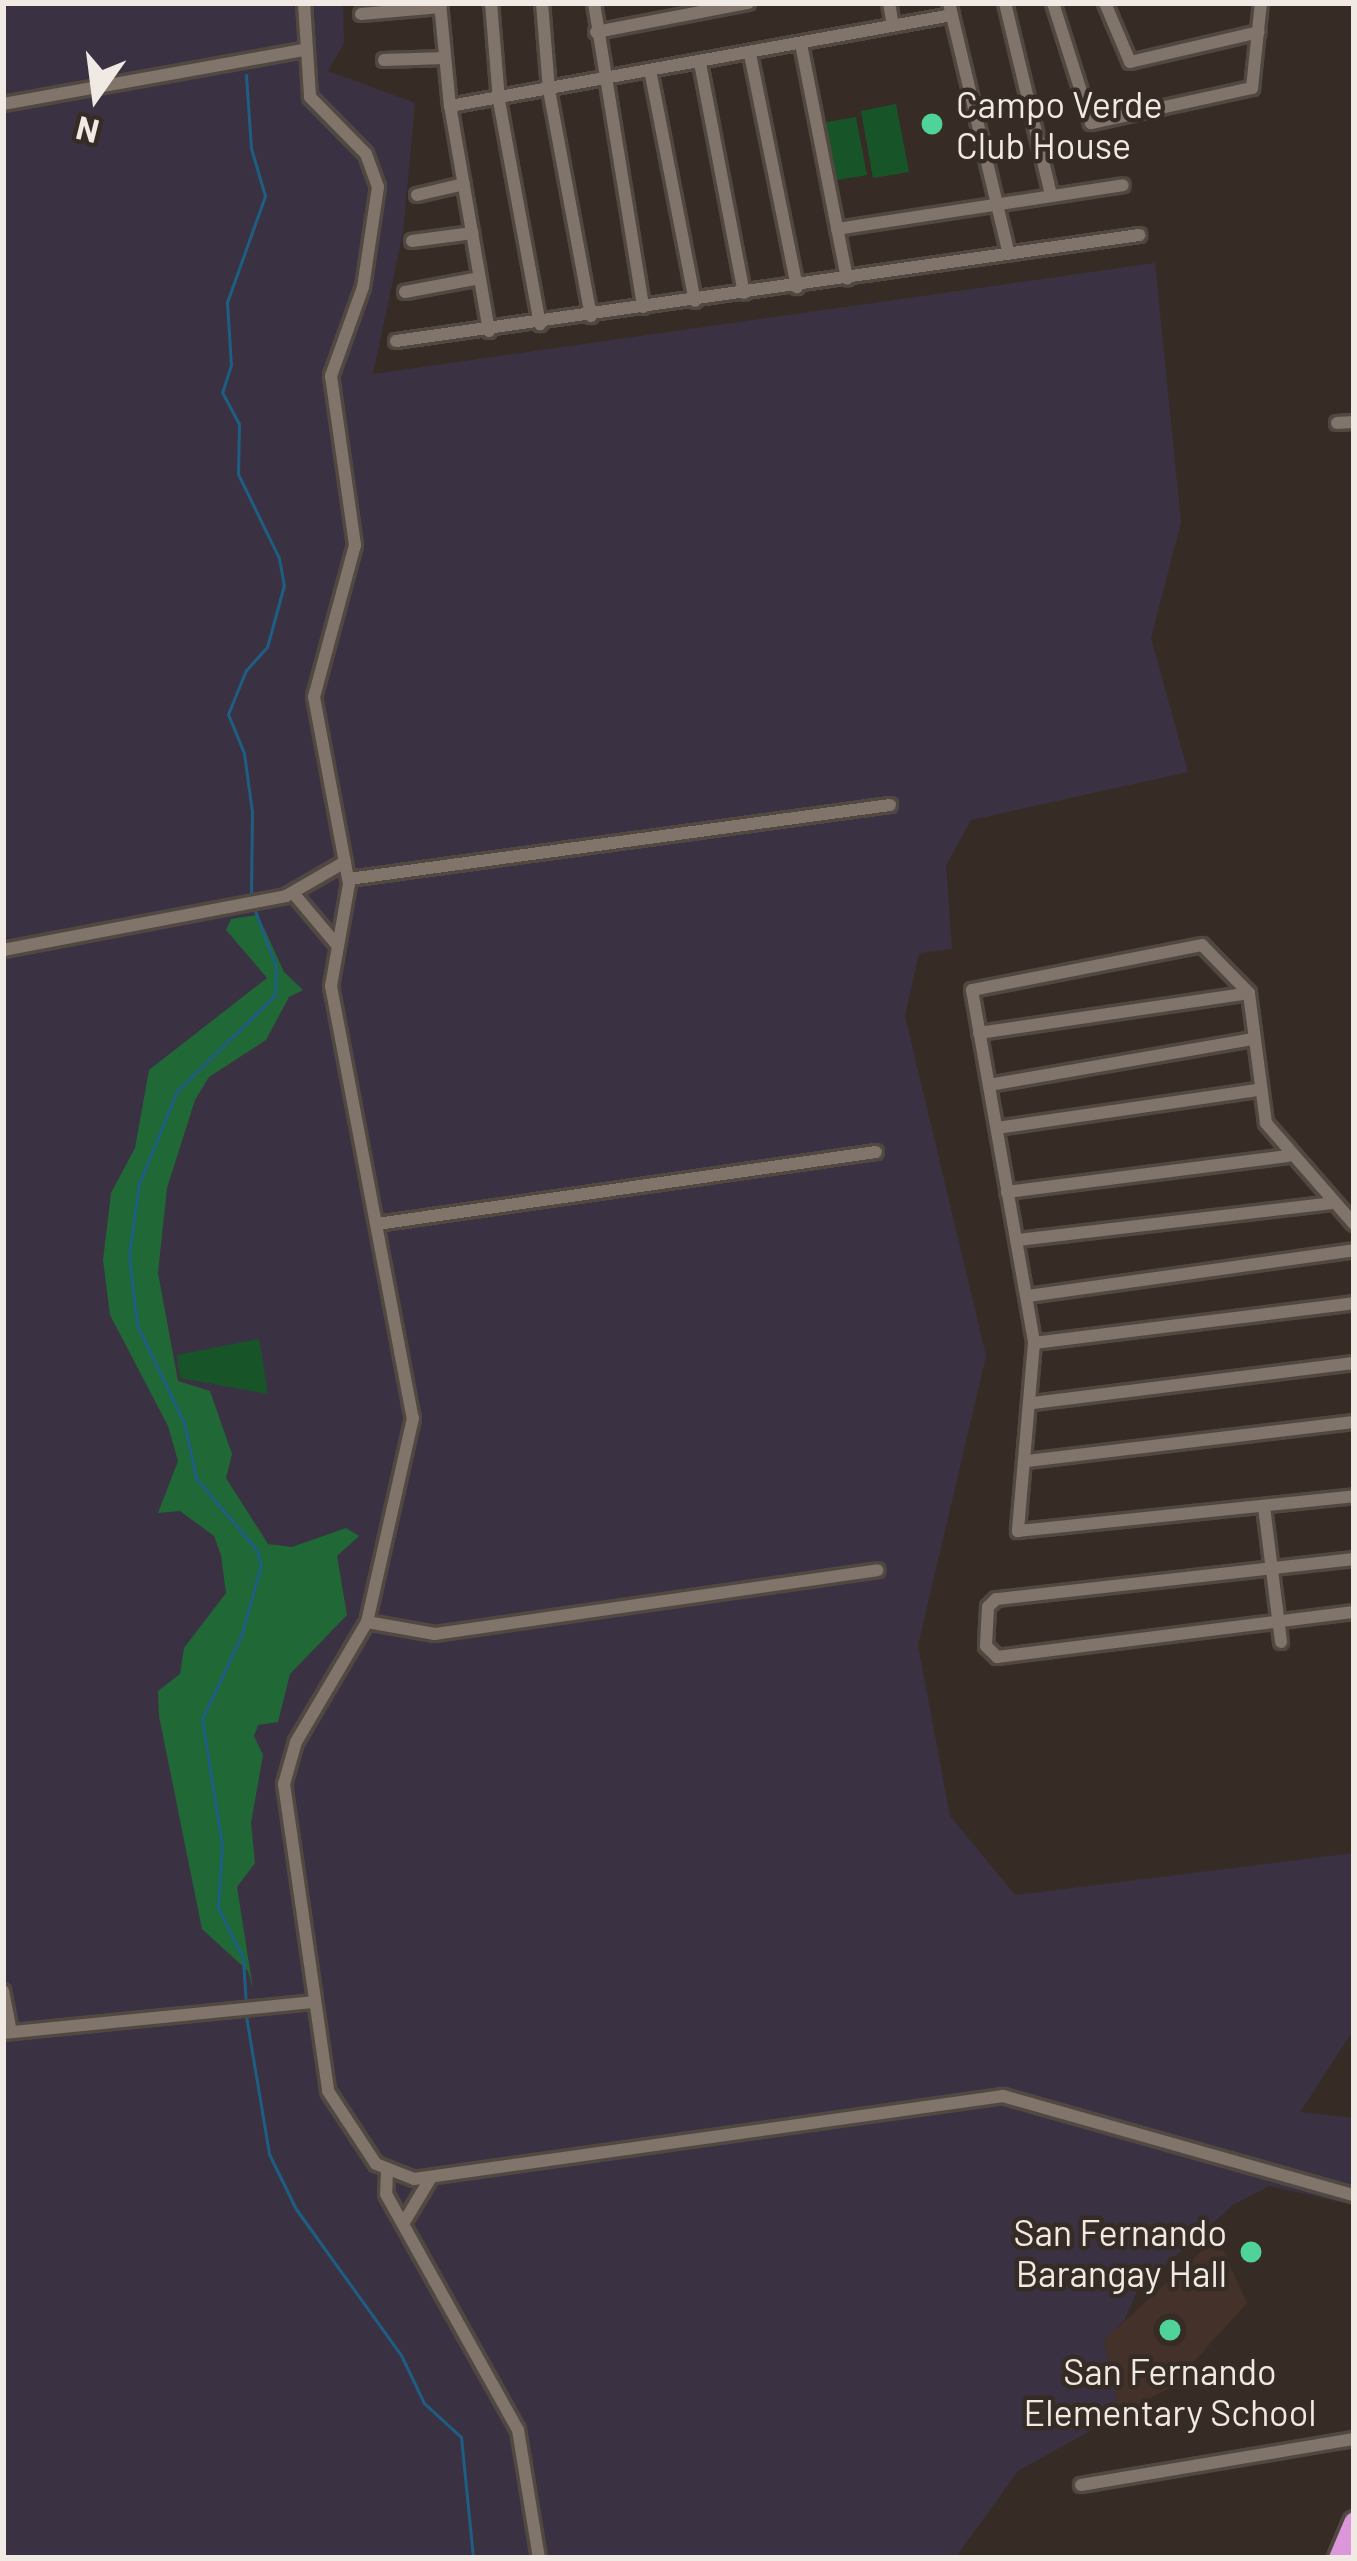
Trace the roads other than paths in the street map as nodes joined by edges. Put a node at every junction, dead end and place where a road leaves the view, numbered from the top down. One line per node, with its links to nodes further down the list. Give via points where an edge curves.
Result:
1 (304, 3): 18 (street)
2 (491, 3): 26 (street)
3 (542, 3): 25 (street)
4 (594, 3): 15 (street)
5 (748, 3): 15 (street)
6 (889, 3): 14 (street)
7 (1006, 3): 31 (street)
8 (1053, 3): 16 (street, via 1091,123 1247,91)
9 (1105, 3): 16 (street, via 1130,62)
10 (1261, 3): 16 (street)
11 (440, 5): 13 (street); 20 (street)
12 (951, 9): 14 (street); 33 (street)
13 (361, 14)
14 (893, 26): 17 (street)
15 (596, 32): 24 (street)
16 (1259, 32)
17 (801, 44): 19 (street); 34 (street)
18 (304, 50): 27 (street); 53 (street, via 315,107 362,149 379,187 363,287 331,376 355,545 314,690)
19 (750, 54): 22 (street); 41 (street)
20 (445, 58): 21 (street); 28 (street)
21 (384, 60)
22 (700, 63): 23 (street); 43 (street)
23 (651, 75): 24 (street); 44 (street)
24 (603, 82): 25 (street); 45 (street)
25 (549, 90): 26 (street); 46 (street)
26 (499, 101): 28 (street); 47 (street)
27 (3, 104)
28 (450, 106): 29 (street)
29 (464, 184): 32 (street); 35 (street)
30 (1123, 185): 31 (street)
31 (1051, 194): 33 (street)
32 (417, 195)
33 (1002, 205): 34 (street); 38 (street)
34 (837, 229): 40 (street)
35 (472, 232): 37 (street); 39 (street)
36 (1139, 236): 38 (street)
37 (412, 241)
38 (1009, 254): 40 (street)
39 (480, 278): 42 (street); 48 (street)
40 (847, 279): 41 (street)
41 (797, 287): 43 (street)
42 (405, 292)
43 (744, 293): 44 (street)
44 (695, 301): 45 (street)
45 (643, 308): 46 (street)
46 (591, 316): 47 (street)
47 (540, 324): 48 (street)
48 (489, 331): 49 (street)
49 (396, 341)
50 (1354, 422): 51 (street)
51 (1336, 423)
52 (890, 805): 54 (street)
53 (345, 862): 54 (street); 55 (street)
54 (349, 879): 56 (street)
55 (294, 893): 56 (street); 57 (street)
56 (337, 945): 68 (street, via 331,986)
57 (3, 950)
58 (1249, 993): 59 (street); 59 (street, via 1202,945 979,984 971,994); 60 (street)
59 (979, 1033): 61 (street)
60 (1252, 1039): 61 (street); 62 (street)
61 (988, 1085): 63 (street)
62 (1257, 1090): 63 (street); 65 (street)
63 (997, 1128): 66 (street)
64 (876, 1152): 68 (street)
65 (1288, 1156): 66 (street); 67 (street)
66 (1007, 1192): 70 (street)
67 (1334, 1203): 69 (street); 70 (street)
68 (377, 1224): 85 (street, via 413,1426)
69 (1354, 1224)
70 (1018, 1240): 72 (street)
71 (1354, 1250): 72 (street)
72 (1028, 1296): 74 (street)
73 (1354, 1303): 74 (street)
74 (1034, 1342): 76 (street)
75 (1354, 1363): 76 (street)
76 (1033, 1403): 78 (street)
77 (1354, 1422): 78 (street)
78 (1027, 1461): 80 (street, via 1013,1524 1024,1533)
79 (1354, 1496): 80 (street)
80 (1264, 1507): 83 (street)
81 (1354, 1559): 83 (street)
82 (878, 1570): 85 (street, via 435,1634)
83 (1274, 1571): 86 (street); 86 (street, via 996,1599 988,1606 986,1646 997,1658)
84 (1354, 1612): 86 (street)
85 (367, 1622): 89 (street, via 285,1775)
86 (1279, 1622): 87 (street)
87 (1281, 1642)
88 (3, 1991): 90 (street)
89 (312, 2002): 90 (street); 91 (street, via 328,2091)
90 (7, 2033)
91 (387, 2171): 92 (street); 94 (street, via 384,2189)
92 (430, 2179): 93 (street, via 1003,2096); 94 (street)
93 (1354, 2195)
94 (403, 2224): 98 (street, via 518,2430)
95 (1354, 2439): 96 (street)
96 (1081, 2485)
97 (1354, 2522): 99 (highway)
98 (538, 2558)
99 (1339, 2558)

